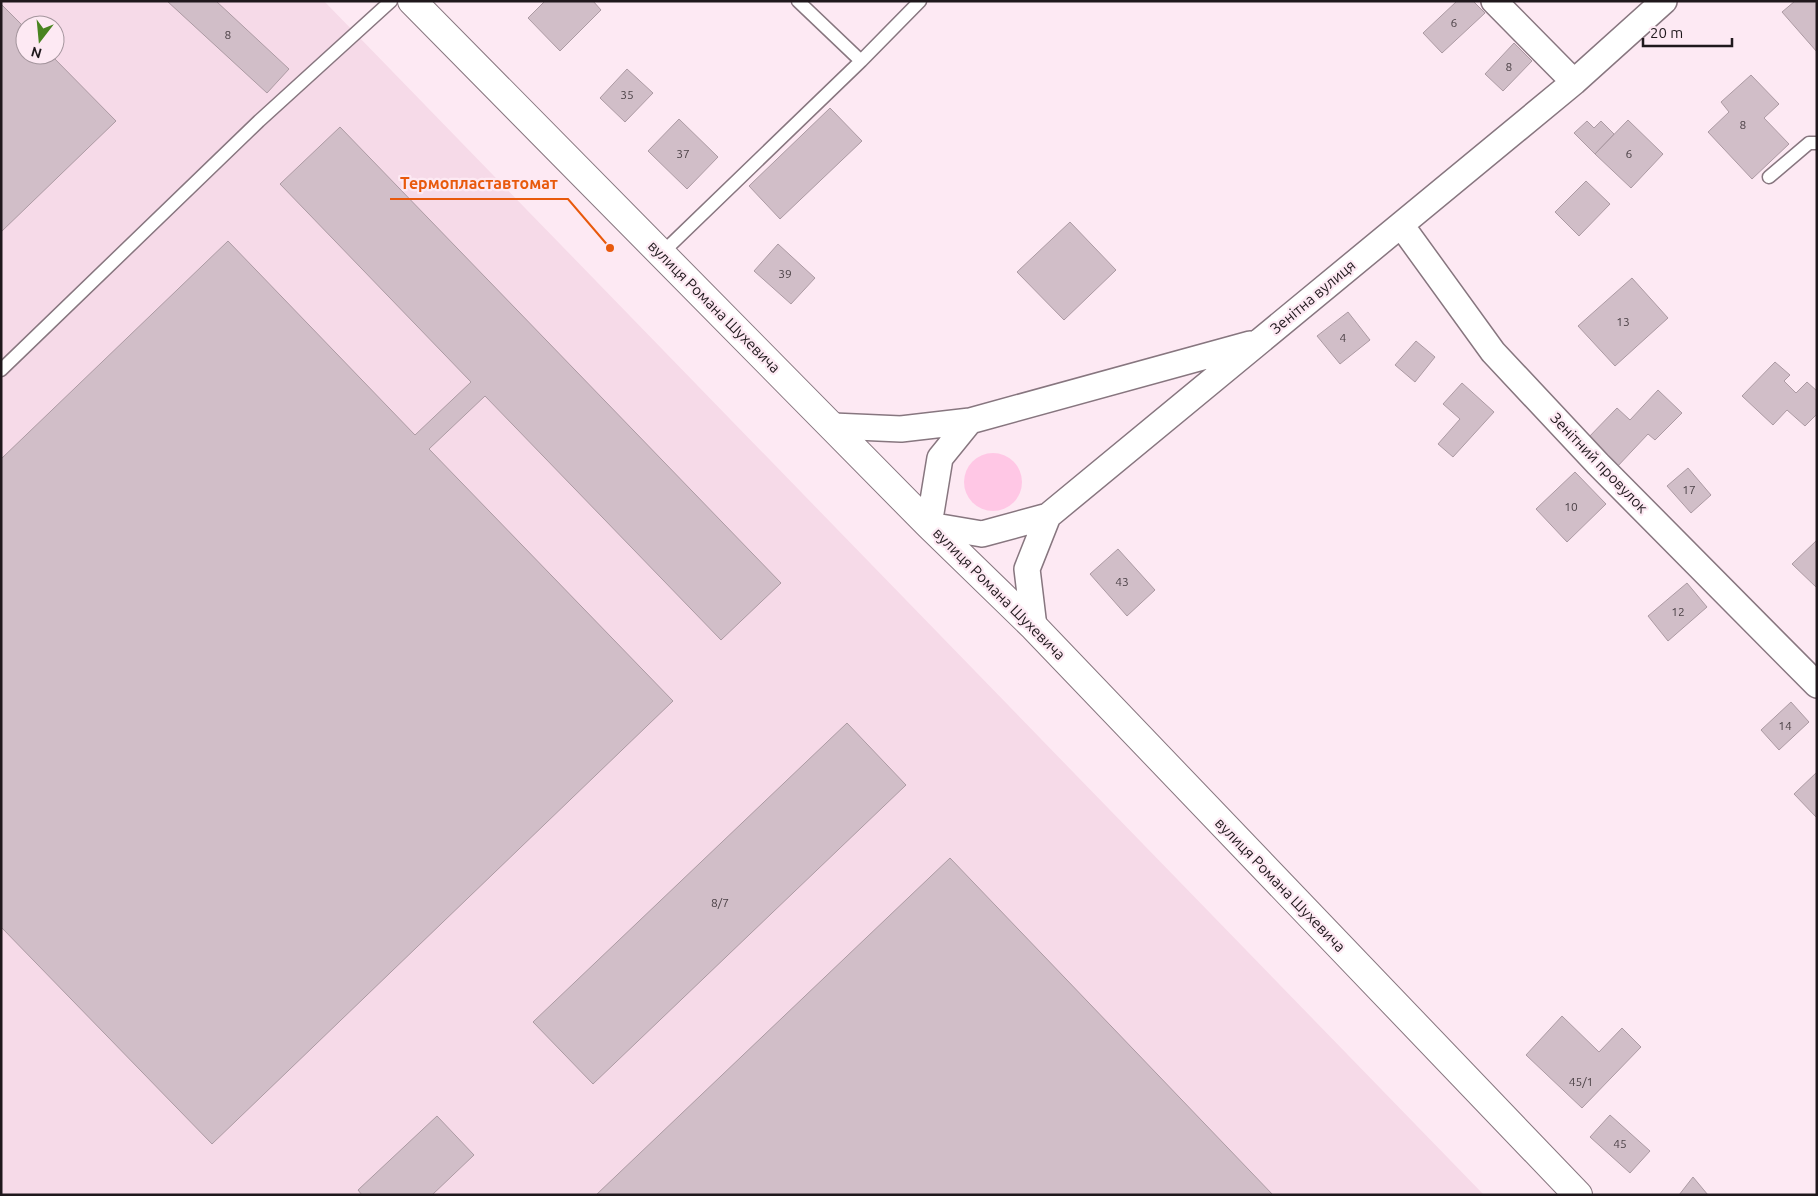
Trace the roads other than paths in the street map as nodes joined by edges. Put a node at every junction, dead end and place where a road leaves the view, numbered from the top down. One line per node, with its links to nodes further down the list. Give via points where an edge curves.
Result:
1 (391, 1): 14 (lane, via 259,121)
2 (412, 1): 12 (main road, вулиця Романа Шухевича)
3 (798, 1): 7 (lane)
4 (920, 1): 7 (lane)
5 (1494, 1): 8 (street)
6 (1664, 1): 8 (street, Зенітна вулиця)
7 (861, 61): 12 (lane)
8 (1574, 82): 11 (street, Зенітна вулиця)
9 (1817, 143): 10 (lane, via 1809,143)
10 (1769, 177)
11 (1401, 224): 13 (street, Зенітна вулиця); 20 (street, Зенітний провулок, via 1493,352 1598,464)
12 (661, 254): 16 (main road, вулиця Романа Шухевича)
13 (1260, 341): 15 (street); 17 (street, Зенітна вулиця)
14 (1, 370)
15 (970, 421): 16 (street, via 901,429); 18 (street, via 940,458)
16 (833, 426): 18 (main road, вулиця Романа Шухевича)
17 (1048, 516): 18 (street, via 982,534); 19 (street, Зенітна вулиця, via 1028,569)
18 (929, 525): 19 (main road, вулиця Романа Шухевича)
19 (1034, 627): 21 (main road, вулиця Романа Шухевича)
20 (1817, 685)
21 (1578, 1195)

